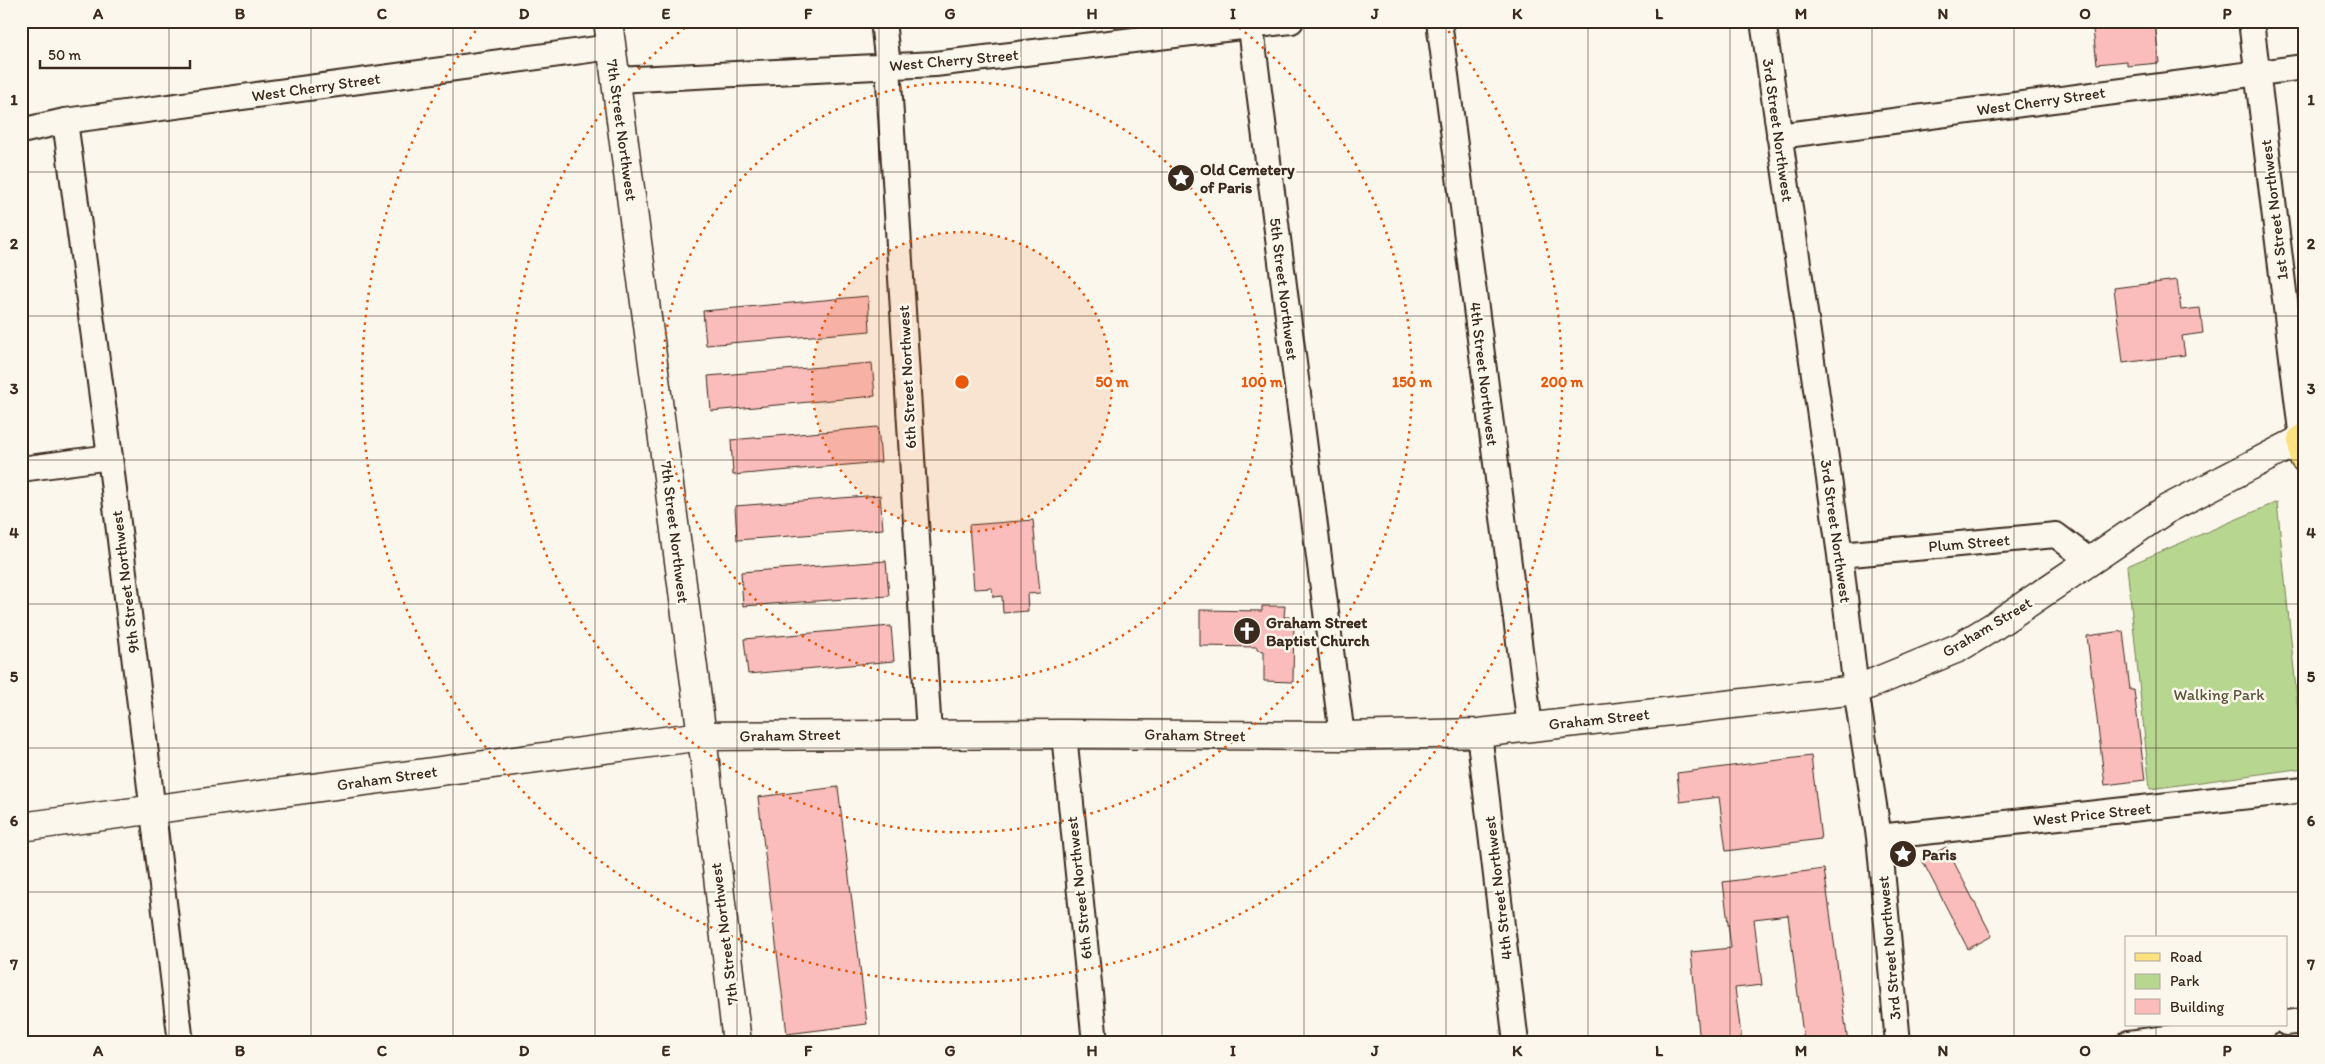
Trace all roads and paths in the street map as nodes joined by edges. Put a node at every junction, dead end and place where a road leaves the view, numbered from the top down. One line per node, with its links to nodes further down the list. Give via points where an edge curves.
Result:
1 (883, 21): 8 (street, 6th Street Northwest)
2 (1291, 21): 6 (street, West Cherry Street)
3 (1439, 21): 21 (street, 4th Street Northwest)
4 (1763, 21): 14 (street, 3rd Street Northwest)
5 (2252, 21): 10 (street, 1st Street Northwest)
6 (1250, 24): 8 (street, West Cherry Street, via 935,64); 26 (street, 5th Street Northwest)
7 (609, 34): 11 (street, 7th Street Northwest); 12 (street, West Cherry Street)
8 (888, 66): 11 (street, West Cherry Street); 23 (street, 6th Street Northwest)
9 (2304, 67): 10 (street, West Cherry Street)
10 (2257, 72): 14 (street, West Cherry Street); 15 (street, 1st Street Northwest)
11 (616, 80): 25 (street, 7th Street Northwest)
12 (65, 121): 13 (street, West Cherry Street); 16 (street, 9th Street Northwest)
13 (21, 131)
14 (1779, 136): 18 (street, 3rd Street Northwest)
15 (2303, 445): 19 (street, Graham Street, via 2167,509)
16 (110, 457): 17 (street); 28 (street, 9th Street Northwest)
17 (21, 469)
18 (1840, 555): 19 (street, Plum Street, via 2056,535); 20 (street, 3rd Street Northwest)
19 (2090, 561): 20 (street, Graham Street, via 1958,648)
20 (1856, 690): 21 (street, Graham Street); 30 (street, 3rd Street Northwest)
21 (1530, 727): 22 (street, Graham Street)
22 (1479, 733): 26 (street, Graham Street); 37 (street, 4th Street Northwest)
23 (929, 734): 24 (street, Graham Street); 25 (street, Graham Street)
24 (1064, 734): 26 (street, Graham Street); 36 (street, 6th Street Northwest)
25 (702, 736): 28 (street, Graham Street); 35 (street, 7th Street Northwest)
26 (1342, 736)
27 (2304, 790): 30 (street, West Price Street)
28 (153, 809): 29 (street, Graham Street); 34 (street, 9th Street Northwest)
29 (21, 827)
30 (1879, 837): 38 (street, 3rd Street Northwest)
31 (2304, 1021): 32 (street)
32 (2288, 1023)
33 (2259, 1026): 39 (street)
34 (181, 1043)
35 (737, 1043)
36 (1095, 1043)
37 (1516, 1043)
38 (1898, 1043)
39 (2129, 1043)

